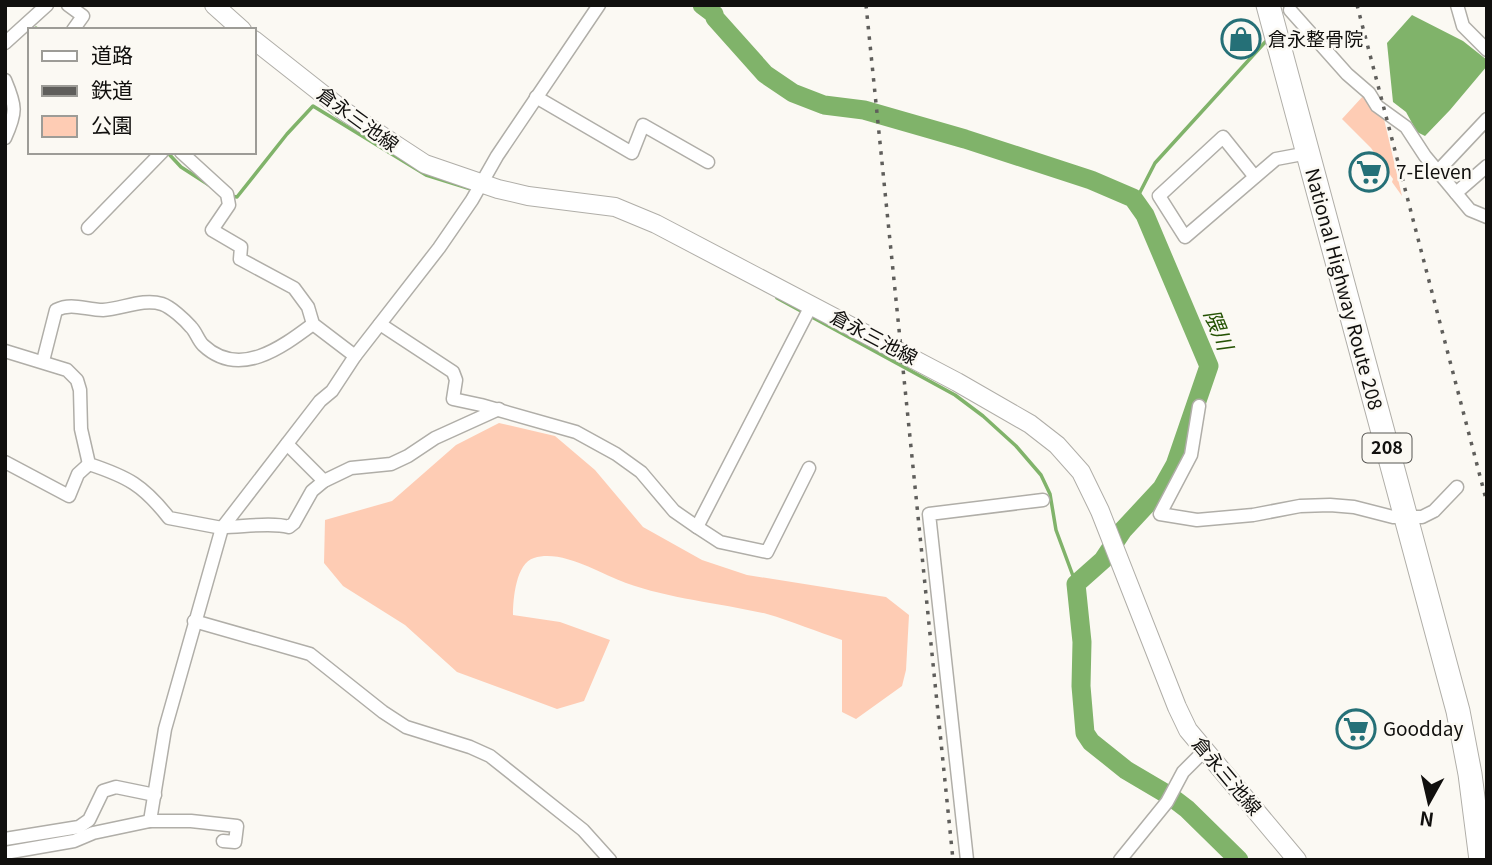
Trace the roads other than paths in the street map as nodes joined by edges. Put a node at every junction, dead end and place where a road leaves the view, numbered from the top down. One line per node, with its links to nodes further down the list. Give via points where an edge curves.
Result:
1 (47, 5): 9 (street)
2 (68, 5): 7 (street, via 83,16)
3 (214, 5): 8 (main road)
4 (599, 5): 13 (street)
5 (1457, 5): 11 (street, via 1463,26)
6 (1279, 17): 16 (highway, National Highway Route 208 / 208); 21 (street, via 1406,127)
7 (74, 28)
8 (240, 28)
9 (5, 43)
10 (256, 47): 23 (main road, 倉永三池線, via 403,151)
11 (1487, 50)
12 (5, 80): 15 (street, via 15,104)
13 (536, 97): 19 (street, via 632,153 643,125); 23 (street)
14 (1487, 119): 21 (street)
15 (5, 138)
16 (1308, 153): 22 (street, via 1276,159); 42 (highway, National Highway Route 208 / 208)
17 (160, 154): 26 (street)
18 (183, 154): 28 (street, via 227,194 229,205 212,230 241,247 240,259 294,288 308,307)
19 (708, 162)
20 (1487, 166): 24 (street)
21 (1438, 171): 24 (street)
22 (1255, 177): 22 (street, via 1185,237 1159,196 1223,137)
23 (481, 184): 27 (main road, 倉永三池線, via 528,196 615,207); 29 (street)
24 (1456, 192): 25 (street, via 1470,210)
25 (1487, 217)
26 (88, 228)
27 (812, 304): 44 (street); 46 (main road, 倉永三池線, via 1030,424 1081,472 1177,707)
28 (313, 324): 31 (street); 32 (street, via 258,358 236,361 202,344 191,326 164,304 102,310 65,306 56,310)
29 (380, 324): 31 (street); 34 (street, via 453,372 453,399)
30 (5, 351): 32 (street)
31 (355, 356): 35 (street)
32 (43, 361): 37 (street, via 67,370 77,380)
33 (1199, 406): 42 (street, via 1191,455 1160,514 1197,520 1330,505)
34 (499, 409): 39 (street, via 391,464 351,468); 44 (street, via 576,432 616,454 641,472 674,511)
35 (287, 444): 39 (street); 43 (street)
36 (5, 462): 37 (street, via 69,496 78,474)
37 (89, 464): 43 (street, via 123,475 151,495 169,518)
38 (810, 468): 44 (street, via 767,552 720,542)
39 (324, 481): 43 (street, via 289,527)
40 (1457, 488): 42 (street, via 1434,511)
41 (1043, 500): 53 (street, via 929,514)
42 (1406, 518): 56 (highway, National Highway Route 208 / 208, via 1458,711)
43 (222, 527): 45 (street)
44 (697, 527)
45 (194, 621): 47 (street, via 165,729); 52 (street, via 310,654 406,727 490,756 583,830)
46 (1204, 751): 54 (street, via 1183,772 1167,802); 55 (main road, 倉永三池線)
47 (155, 795): 48 (street); 49 (street, via 116,787 103,791 89,820 79,827)
48 (150, 821): 50 (street, via 237,826 235,842); 51 (street)
49 (5, 839)
50 (223, 841)
51 (5, 853)
52 (610, 860)
53 (967, 860)
54 (1120, 860)
55 (1297, 860)
56 (1481, 860)

